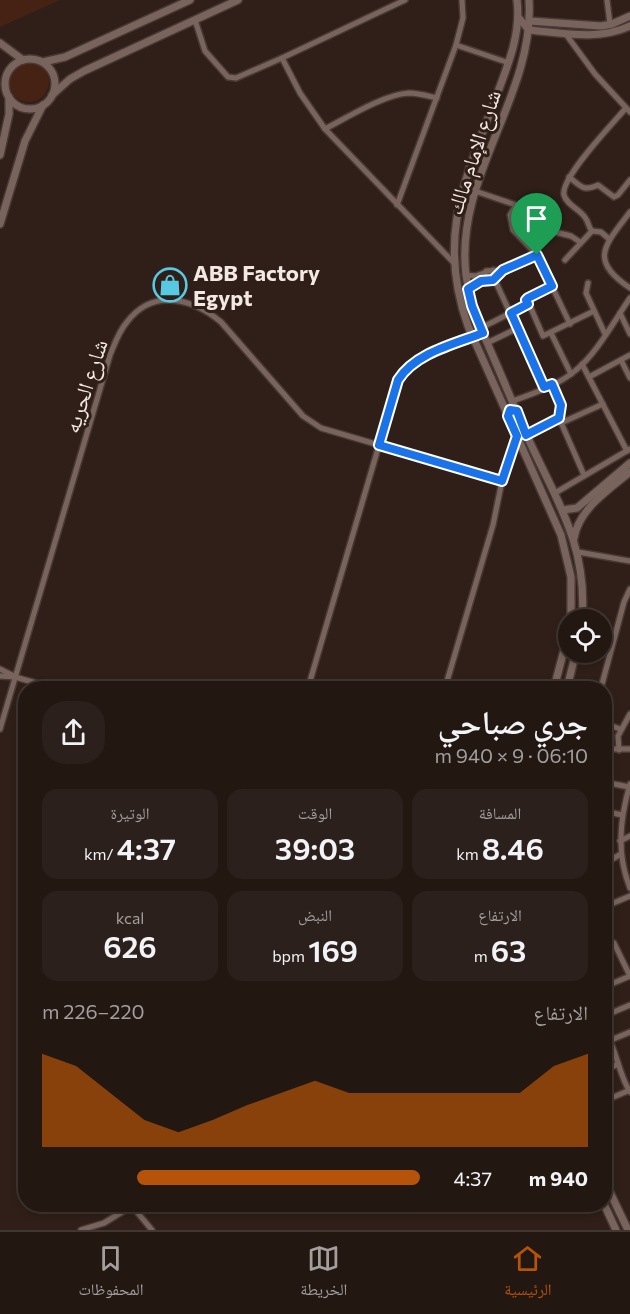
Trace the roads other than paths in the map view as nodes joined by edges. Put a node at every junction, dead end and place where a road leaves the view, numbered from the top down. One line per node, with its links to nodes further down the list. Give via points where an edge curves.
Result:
1 (190, 0): 20 (street, via 65,57)
2 (238, 0): 10 (street)
3 (405, 0): 18 (street)
4 (462, 0): 17 (street, via 463,18)
5 (517, 0): 9 (street, شارع الإمام مالك)
6 (529, 0): 11 (street, شارع الإمام مالك)
7 (608, 0): 12 (street)
8 (630, 16): 12 (street)
9 (518, 17): 14 (street); 21 (street, شارع الإمام مالك)
10 (195, 20): 18 (street, via 206,51 228,77 236,78); 24 (street, via 84,71)
11 (530, 21): 12 (street); 14 (street, شارع الإمام مالك)
12 (610, 24)
13 (630, 26): 15 (street, via 602,34)
14 (529, 30): 15 (street); 33 (street, شارع الإمام مالك, via 523,60)
15 (565, 33): 28 (street)
16 (0, 43): 19 (street)
17 (456, 45): 21 (street); 26 (street)
18 (282, 58): 29 (street)
19 (23, 60): 20 (street); 23 (street, via 9,70)
20 (43, 62): 24 (street, via 55,80)
21 (508, 63): 43 (street, شارع الإمام مالك, via 462,192)
22 (0, 72): 23 (street)
23 (6, 79): 25 (street)
24 (52, 95): 27 (street)
25 (9, 97): 27 (street, via 28,109); 30 (street)
26 (437, 98): 29 (street, via 402,94); 34 (street)
27 (43, 105): 37 (street, via 25,141)
28 (628, 110): 31 (street)
29 (325, 129): 34 (street)
30 (0, 155)
31 (569, 177): 32 (street, via 585,189 597,185 614,196); 38 (street, via 564,195 585,217)
32 (630, 180)
33 (475, 191): 35 (street); 44 (street, شارع الإمام مالك, via 466,226)
34 (397, 205): 43 (street)
35 (516, 205): 40 (street, via 555,232); 41 (street, via 510,216 511,225)
36 (630, 213): 39 (street)
37 (0, 224)
38 (592, 231): 39 (street); 40 (street)
39 (609, 239): 49 (street, via 604,256 606,265 610,273)
40 (580, 242): 42 (street)
41 (537, 255): 45 (street); 48 (street)
42 (565, 260)
43 (454, 263): 62 (street, شارع الإمام مالك, via 460,302)
44 (466, 275): 46 (street); 50 (street, شارع الإمام مالك)
45 (494, 275): 46 (street, via 491,281); 46 (street, via 488,270); 54 (street)
46 (485, 277): 50 (street)
47 (588, 283): 53 (street, via 586,293)
48 (552, 286): 52 (street, via 528,298); 56 (street)
49 (630, 288)
50 (468, 289): 58 (street, شارع الإمام مالك)
51 (630, 298): 55 (street)
52 (528, 304): 54 (street); 59 (street, via 542,336)
53 (594, 311): 56 (street); 60 (street)
54 (511, 313): 57 (street); 58 (street)
55 (620, 313): 60 (street); 61 (street)
56 (570, 324): 59 (street)
57 (518, 328): 63 (street); 72 (street)
58 (482, 330): 62 (street); 63 (street, شارع الإمام مالك)
59 (551, 333): 67 (street)
60 (605, 334): 66 (street)
61 (630, 334)
62 (472, 337): 73 (street, شارع الإمام مالك); 81 (street, via 421,359 404,371)
63 (487, 343): 70 (street, شارع الإمام مالك)
64 (630, 355): 65 (street)
65 (621, 360): 68 (street); 69 (street)
66 (582, 364): 67 (street); 68 (street)
67 (571, 374): 71 (street)
68 (589, 377): 75 (street)
69 (630, 378)
70 (505, 384): 73 (street, via 501,390); 74 (street, شارع الإمام مالك)
71 (552, 384): 72 (street); 78 (street, via 561,405)
72 (544, 387): 74 (street)
73 (496, 389): 77 (street, شارع الإمام مالك)
74 (513, 401): 76 (street, شارع الإمام مالك)
75 (603, 404): 78 (street); 82 (street)
76 (517, 411): 77 (street, via 512,409); 79 (street, شارع الإمام مالك)
77 (508, 416): 80 (street, شارع الإمام مالك)
78 (560, 421): 79 (street); 85 (street)
79 (526, 435): 87 (street, شارع الإمام مالك)
80 (517, 436): 86 (street); 93 (street, شارع الإمام مالك, via 561,535 571,577)
81 (379, 445): 86 (street, شارع الحريه); 99 (street, شارع الحريه, via 310,422 221,322 196,304 167,300 142,308 127,321 110,355); 101 (street)
82 (628, 450): 85 (street)
83 (630, 463): 88 (street, via 577,508)
84 (630, 472): 89 (street, via 592,505 579,521)
85 (584, 475): 87 (street)
86 (502, 481): 102 (street)
87 (555, 493): 88 (street, شارع الإمام مالك)
88 (563, 510): 89 (street, شارع الإمام مالك)
89 (574, 538): 90 (street, شارع الإمام مالك)
90 (578, 552): 91 (street); 94 (street, شارع الإمام مالك)
91 (630, 561)
92 (630, 589): 105 (street)
93 (571, 609)
94 (582, 609)
95 (561, 663): 103 (street)
96 (573, 663): 104 (street)
97 (0, 669): 99 (street)
98 (0, 676): 99 (street)
99 (15, 677): 100 (street); 108 (street, شارع الحريه)
100 (29, 681)
101 (310, 681)
102 (447, 681)
103 (556, 681)
104 (569, 681)
105 (603, 681)
106 (630, 714): 109 (street)
107 (612, 726): 109 (street)
108 (0, 729)
109 (620, 729): 112 (street)
110 (630, 749): 112 (street)
111 (612, 750): 112 (street)
112 (619, 750)
113 (612, 783): 114 (street)
114 (630, 786): 115 (street)
115 (625, 812): 117 (street)
116 (630, 836): 117 (street)
117 (620, 841): 118 (street)
118 (621, 854): 119 (street); 121 (street)
119 (612, 859)
120 (630, 862): 121 (street)
121 (623, 866): 122 (street)
122 (630, 888)
123 (630, 896): 124 (street)
124 (612, 904)
125 (612, 943): 126 (street)
126 (630, 976): 127 (street)
127 (612, 983)
128 (630, 1005): 129 (street)
129 (612, 1013)
130 (630, 1032): 131 (street)
131 (612, 1040)
132 (612, 1043): 133 (street)
133 (618, 1064): 134 (street); 135 (street)
134 (612, 1067)
135 (629, 1091): 136 (street)
136 (612, 1098)
137 (612, 1197): 144 (street)
138 (122, 1212): 141 (street)
139 (139, 1212): 142 (street)
140 (608, 1212): 143 (street)
141 (81, 1230)
142 (152, 1230)
143 (616, 1230)
144 (627, 1230)

